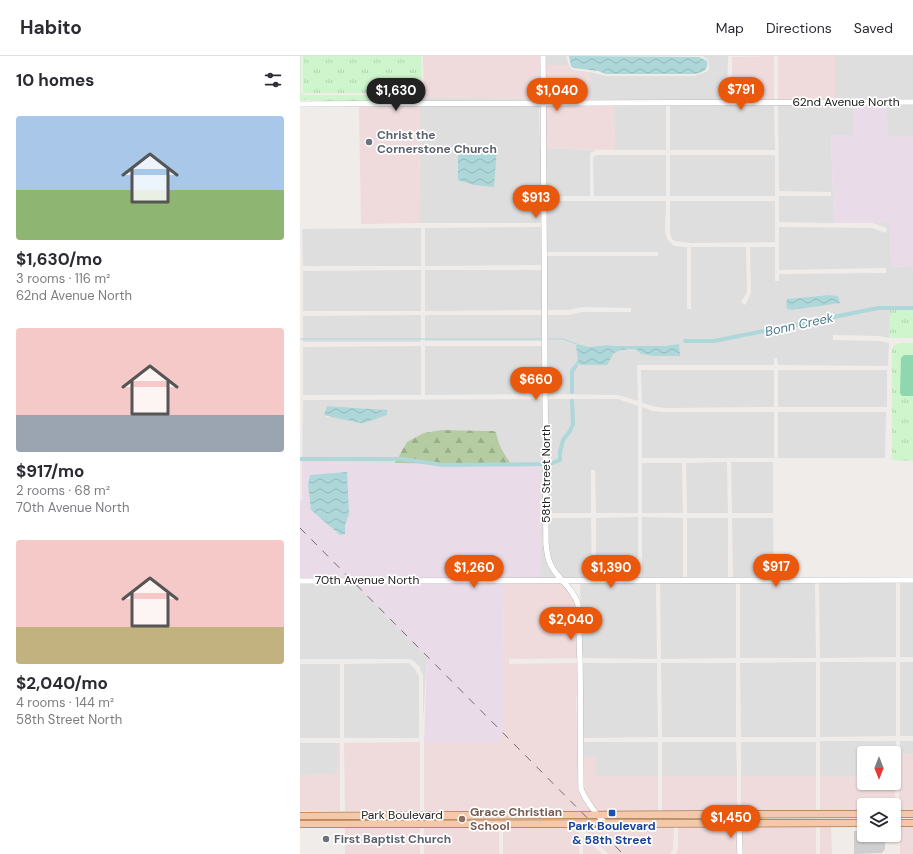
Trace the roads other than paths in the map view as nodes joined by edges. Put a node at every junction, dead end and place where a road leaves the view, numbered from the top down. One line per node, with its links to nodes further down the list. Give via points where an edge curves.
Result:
1 (543, 56): 3 (street, 58th Street North)
2 (913, 102): 3 (street, 62nd Avenue North)
3 (543, 103): 4 (street, 62nd Avenue North); 5 (street, 58th Street North, via 546,544 550,563)
4 (300, 104)
5 (563, 580): 6 (street, 70th Avenue North); 7 (street, 70th Avenue North); 8 (street, 58th Street North, via 575,595 578,604 581,789)
6 (913, 580)
7 (300, 581)
8 (597, 814): 9 (main road, Park Boulevard); 17 (main road, Park Boulevard); 27 (street, 58th Street North)
9 (654, 814): 10 (main road, Park Boulevard); 28 (main road, via 651,819 641,819)
10 (697, 814): 11 (main road, Park Boulevard); 29 (main road, via 692,818 678,820)
11 (739, 814): 12 (main road, Park Boulevard); 30 (main road, via 735,818 716,821)
12 (767, 814): 13 (main road, Park Boulevard); 31 (main road)
13 (818, 814): 14 (main road, Park Boulevard); 22 (main road, via 813,818)
14 (843, 814): 15 (main road, Park Boulevard); 23 (main road, via 839,818 825,819)
15 (857, 814)
16 (913, 814): 18 (main road)
17 (300, 816)
18 (901, 817)
19 (901, 819): 20 (main road)
20 (913, 819)
21 (901, 820): 25 (main road)
22 (793, 823): 23 (main road, Park Boulevard); 31 (main road, Park Boulevard)
23 (818, 823): 24 (main road, Park Boulevard)
24 (857, 823)
25 (913, 823)
26 (300, 824): 27 (main road, Park Boulevard)
27 (607, 824): 28 (main road, Park Boulevard)
28 (631, 824): 29 (main road, Park Boulevard)
29 (676, 824): 30 (main road, Park Boulevard)
30 (715, 824): 31 (main road, Park Boulevard)
31 (739, 824): 32 (street)
32 (740, 854)

